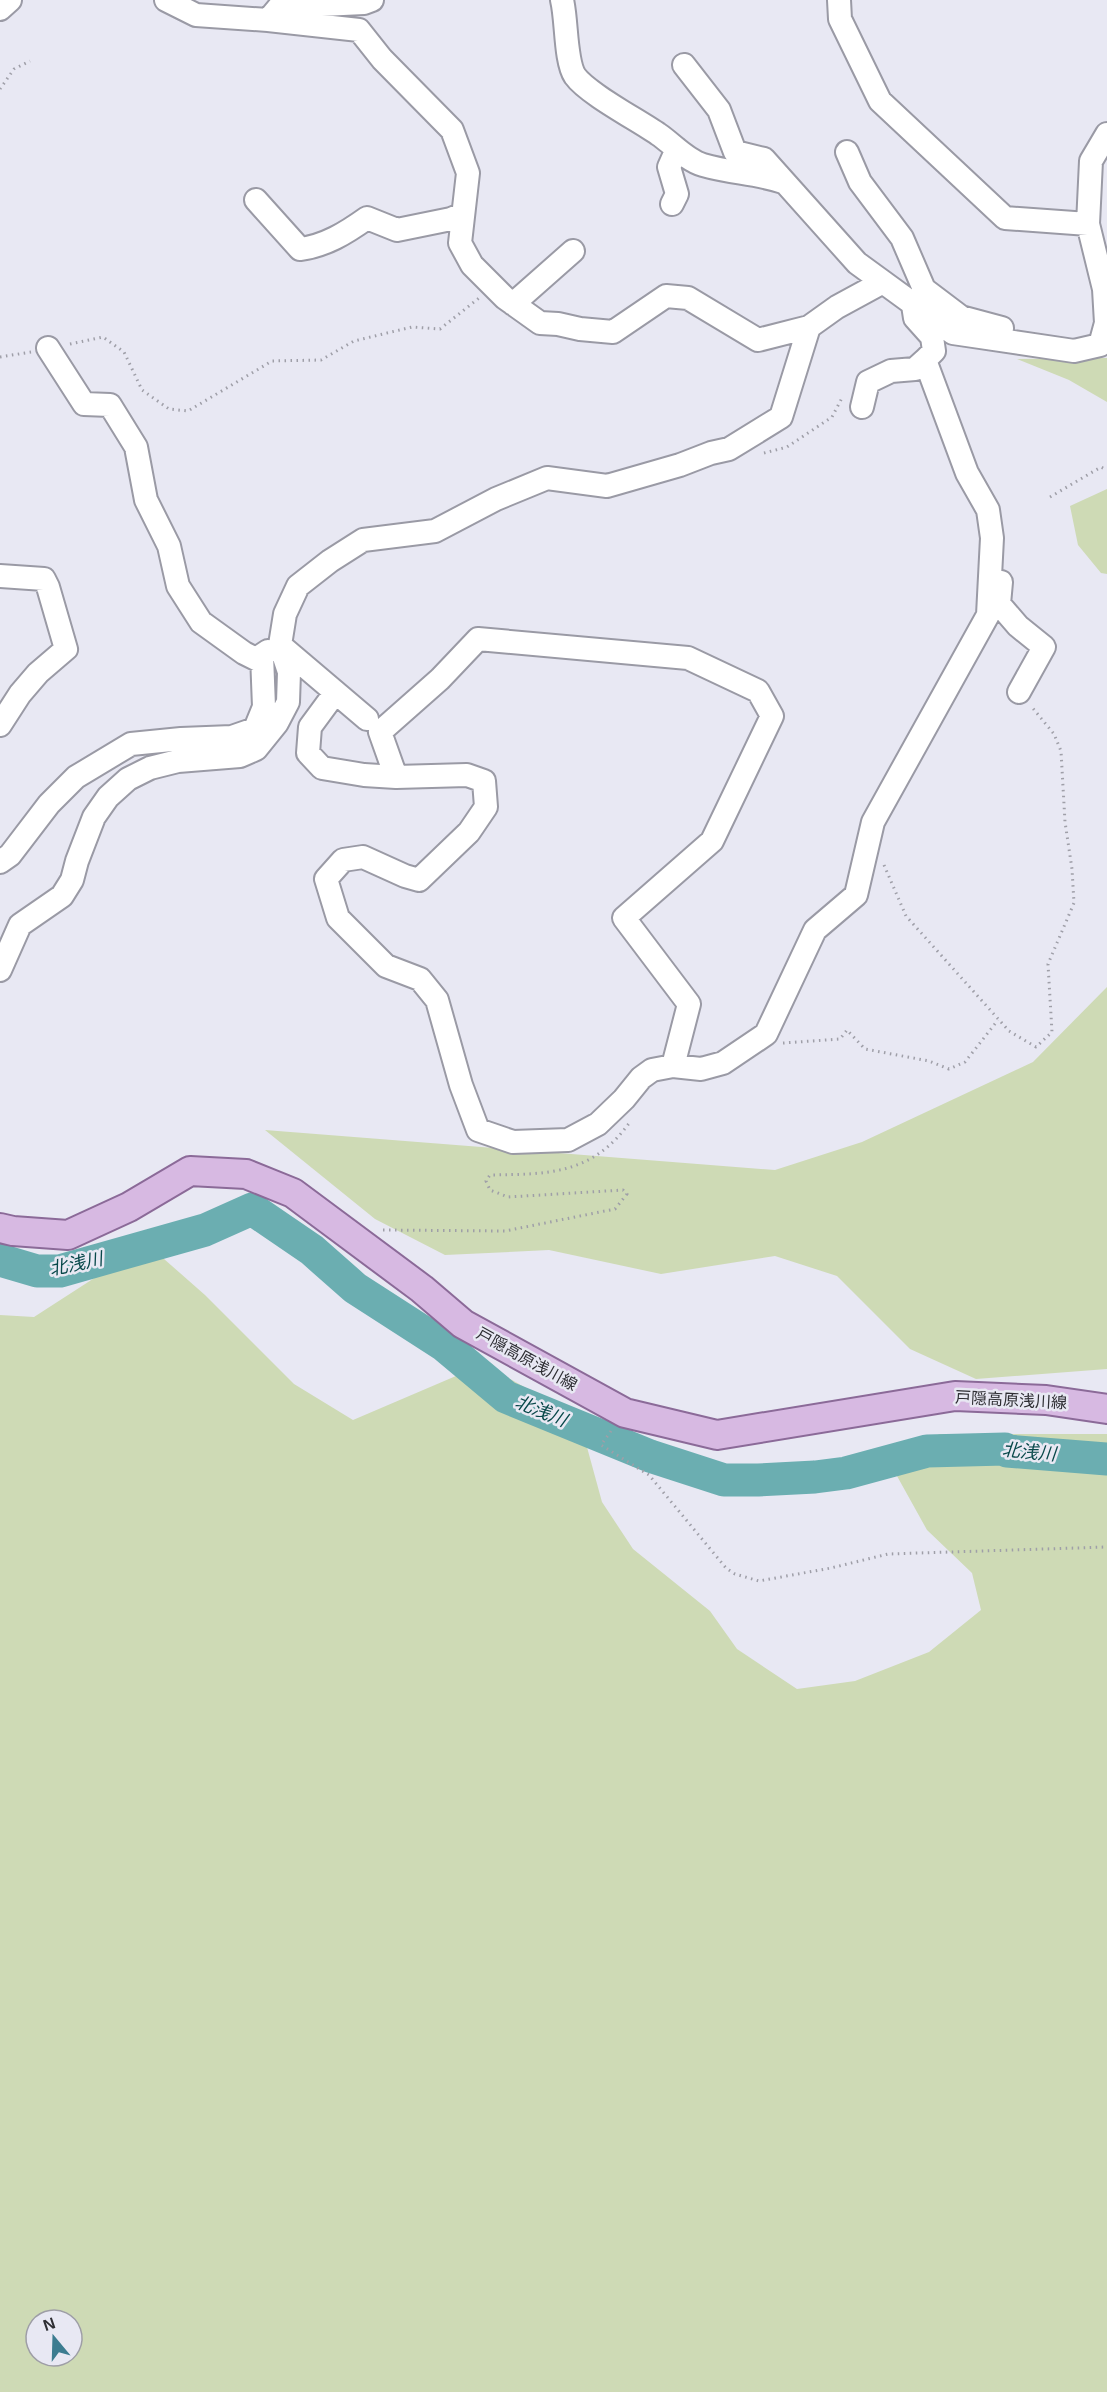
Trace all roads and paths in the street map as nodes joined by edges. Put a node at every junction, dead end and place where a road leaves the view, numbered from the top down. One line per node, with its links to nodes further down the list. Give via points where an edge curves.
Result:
1 (10, 0): 6 (street)
2 (166, 0): 7 (street, via 196,15)
3 (372, 0): 7 (street, via 279,7)
4 (562, 0): 12 (street, via 575,76)
5 (839, 0): 18 (street, via 840,19 880,101 1005,218)
6 (0, 9)
7 (268, 20): 17 (street, via 359,30 452,130 468,173)
8 (30, 61): 10 (path, via 14,69)
9 (684, 65): 14 (street, via 719,110 735,152 764,159)
10 (0, 89)
11 (1107, 134): 18 (street, via 1091,161)
12 (677, 149): 14 (street, via 705,165 761,174); 16 (street, via 669,167 677,194)
13 (848, 152): 25 (street, via 860,182 902,238 924,289 961,317 1008,329)
14 (786, 183): 20 (street, via 857,263)
15 (256, 200): 17 (street, via 300,249 346,233 367,218 397,230)
16 (672, 204)
17 (463, 214): 21 (street, via 460,243 472,265)
18 (1095, 227): 25 (street, via 1106,323 1100,345 1074,351)
19 (573, 250): 22 (street)
20 (883, 282): 23 (street); 24 (street)
21 (493, 287): 22 (street); 26 (path, via 440,329 412,327 354,341 321,360 272,361 188,411 170,409 142,390 124,352 103,337)
22 (513, 304): 24 (street, via 540,323 613,332 666,297 688,298 758,340)
23 (913, 305): 25 (street, via 953,333); 28 (street, via 915,318 933,337 934,351)
24 (809, 327): 34 (street, via 781,417 729,449 607,486 548,478 496,499 435,531 363,540 298,586 285,614)
25 (1006, 341)
26 (48, 348): 27 (path); 35 (street, via 84,404 111,405 136,447 146,500 169,546 178,586 201,622)
27 (0, 357)
28 (926, 360): 29 (street, via 915,369 891,370 868,382); 32 (street, via 967,473 988,510)
29 (862, 407)
30 (1107, 470): 31 (path, via 1101,466)
31 (1050, 497)
32 (991, 529): 36 (street, via 1005,537 999,604 1044,647); 45 (street, via 988,615 873,822 856,895 815,930)
33 (0, 576): 39 (street, via 44,579 66,649 38,673)
34 (280, 645): 35 (street, via 262,655); 37 (street); 43 (street, via 290,672 288,702 256,749 240,756 178,761 128,779 94,817 72,880 62,896 20,925)
35 (262, 662): 42 (street, via 264,707 255,729 232,737 131,744 76,777)
36 (1019, 692): 44 (path, via 1054,734 1060,751 1074,903 1048,964 1052,1032 1036,1047)
37 (335, 693): 38 (street); 40 (street, via 310,727 308,753 322,768)
38 (367, 719)
39 (0, 726)
40 (396, 777): 46 (street, via 467,775 484,781 486,807 469,832 419,880 363,857 343,860 326,879 338,918 386,966 420,980 437,1000 478,1130 513,1142 568,1140 598,1124 652,1070); 46 (street, via 380,732 478,639 688,658 758,691 772,716 712,841 624,918 689,1004)
41 (881, 857): 44 (path, via 906,916)
42 (0, 862)
43 (0, 970)
44 (998, 1020): 45 (path, via 965,1062 949,1069 929,1061 865,1049 847,1030 840,1039 783,1043)
45 (768, 1030): 46 (street, via 723,1063 701,1069)
46 (673, 1066)
47 (637, 1114): 49 (path, via 618,1139 586,1162 559,1172 490,1175 486,1181 490,1190 507,1197 622,1190 627,1194 615,1209 505,1231 381,1230)
48 (0, 1228): 49 (main road, 戸隠高原浅川線, via 68,1235 129,1207 190,1171 246,1174 293,1193)
49 (360, 1242): 51 (main road, 戸隠高原浅川線, via 463,1324)
50 (1107, 1409): 51 (main road, 戸隠高原浅川線, via 1046,1400 955,1396 717,1435)
51 (625, 1413): 52 (path, via 601,1445 649,1475 726,1568 759,1581 888,1554)
52 (1107, 1547)

